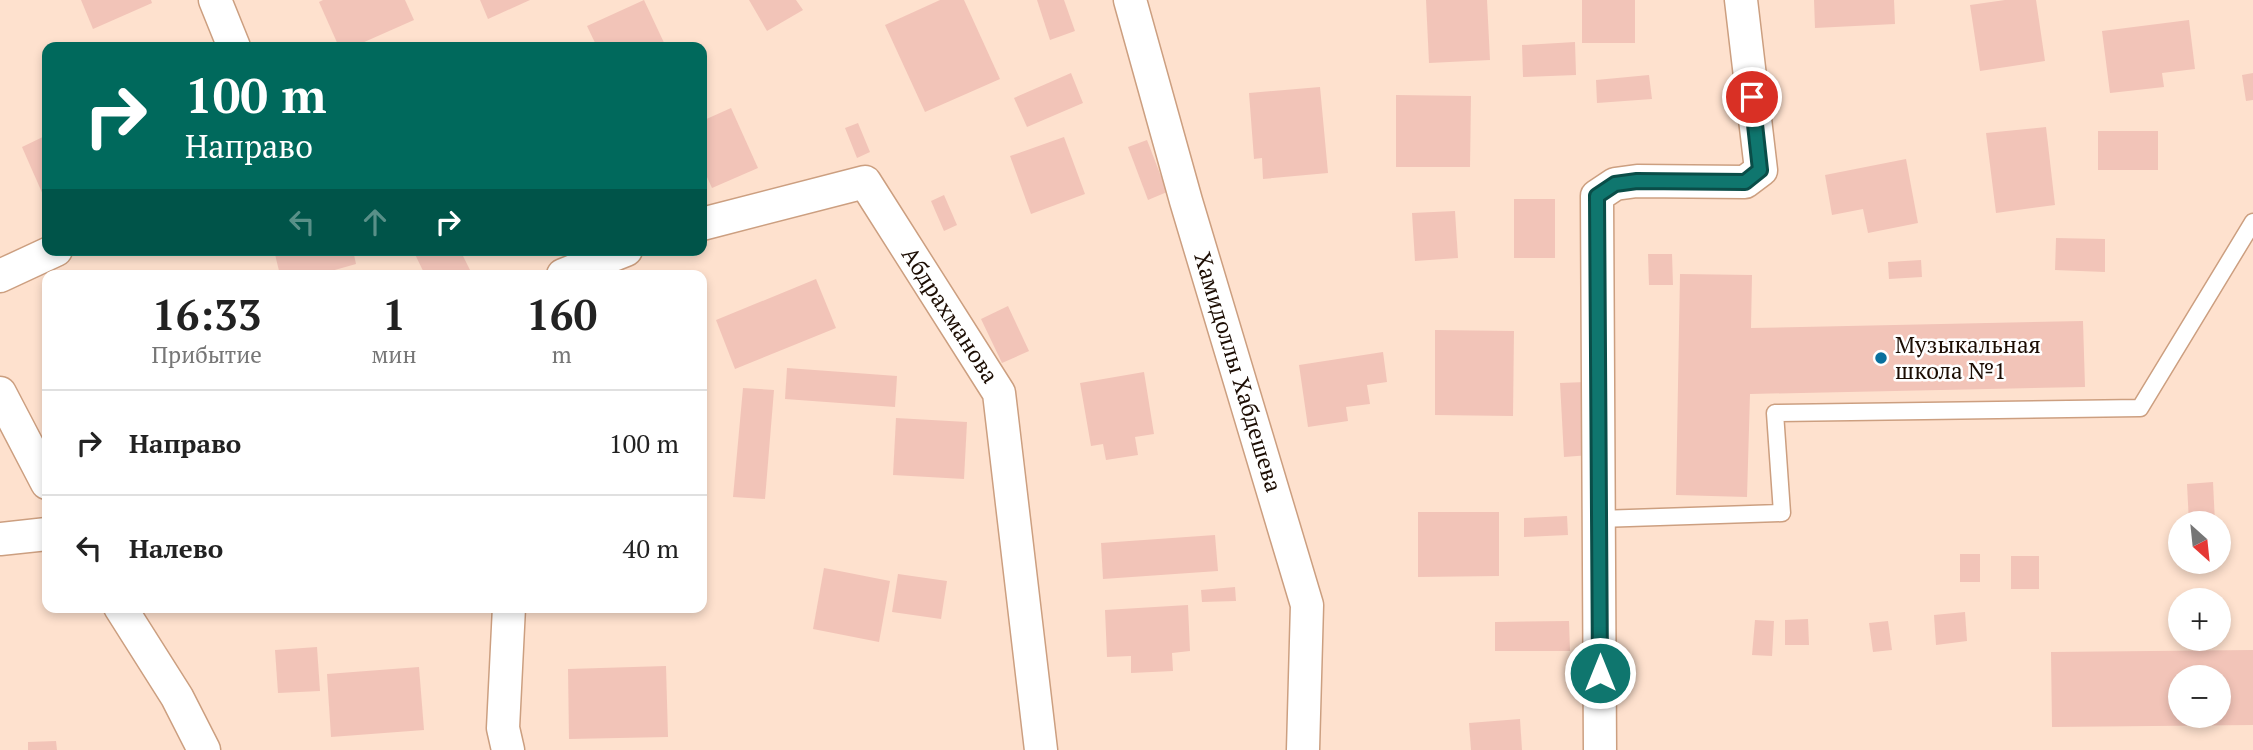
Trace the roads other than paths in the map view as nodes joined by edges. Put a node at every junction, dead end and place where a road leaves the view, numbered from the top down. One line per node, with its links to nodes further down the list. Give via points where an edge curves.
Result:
1 (215, 0): 4 (street)
2 (1130, 0): 21 (street, Хамидоллы Хабдешева, via 1307,605)
3 (1741, 0): 13 (street, via 1760,170 1745,182 1637,181 1615,184 1597,196)
4 (231, 42)
5 (2253, 222): 13 (lane, via 2140,408 1775,413 1782,513)
6 (707, 224): 20 (street, Абдрахманова, via 865,182 999,393)
7 (43, 256): 10 (street)
8 (611, 256): 9 (street)
9 (576, 270)
10 (0, 276)
11 (0, 393): 12 (street)
12 (42, 473)
13 (1599, 519): 22 (street)
14 (42, 535): 15 (street)
15 (0, 539)
16 (124, 613): 18 (street)
17 (509, 613): 19 (street, via 503,728)
18 (204, 750)
19 (508, 750)
20 (1041, 750)
21 (1303, 750)
22 (1600, 750)

